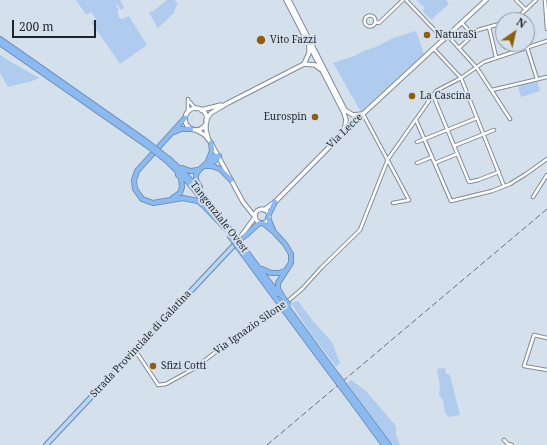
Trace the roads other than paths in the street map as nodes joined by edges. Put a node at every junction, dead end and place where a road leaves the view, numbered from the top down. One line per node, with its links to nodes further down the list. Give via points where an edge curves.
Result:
1 (288, 0): 20 (main road); 26 (main road)
2 (402, 0): 9 (street, via 379,23)
3 (406, 0): 17 (street)
4 (486, 0): 10 (main road, Via Lecce)
5 (516, 0): 8 (street)
6 (536, 0): 8 (street)
7 (545, 0): 13 (street)
8 (526, 10)
9 (375, 22): 9 (street, via 371,15 366,16 364,20 368,26)
10 (462, 23): 14 (street); 15 (main road, Via Lecce)
11 (495, 25): 12 (street)
12 (489, 27): 14 (street, via 478,30); 27 (street)
13 (547, 30)
14 (473, 35): 22 (street)
15 (448, 36): 17 (main road, Via Lecce); 22 (street)
16 (0, 39): 59 (highway, Tangenziale Ovest)
17 (444, 40): 23 (main road, Via Lecce)
18 (547, 41): 21 (street)
19 (0, 44): 59 (highway, Tangenziale Ovest)
20 (309, 45): 26 (main road); 28 (main road)
21 (535, 45)
22 (459, 48): 29 (street)
23 (434, 49): 32 (street); 41 (main road, Via Lecce)
24 (515, 52): 27 (street)
25 (528, 52): 33 (street)
26 (316, 57): 28 (main road); 30 (main road); 40 (main road)
27 (496, 58): 29 (street, via 484,62)
28 (306, 63): 30 (main road); 36 (main road)
29 (477, 68): 32 (street); 34 (street)
30 (321, 69): 45 (main road)
31 (547, 77): 33 (street)
32 (461, 78): 35 (street); 43 (street)
33 (537, 79): 34 (street)
34 (492, 90): 44 (street)
35 (433, 94): 46 (street); 51 (street)
36 (228, 103): 38 (main road); 47 (main road, via 211,113)
37 (196, 109): 38 (main road); 39 (main road); 39 (street, via 188,99)
38 (200, 110): 47 (main road, via 205,114)
39 (188, 112): 42 (main road)
40 (348, 113): 41 (main road); 48 (main road)
41 (363, 114): 48 (main road, Via Lecce); 64 (street)
42 (185, 118): 49 (main road); 55 (highway)
43 (477, 118): 51 (street); 54 (street)
44 (510, 119)
45 (346, 120): 48 (main road); 53 (main road)
46 (416, 120): 56 (street); 64 (street)
47 (206, 121): 50 (main road, via 203,127); 57 (main road)
48 (353, 124): 53 (main road, Via Lecce)
49 (191, 129): 50 (main road); 55 (highway, via 181,129)
50 (196, 130): 57 (main road)
51 (448, 130): 56 (street); 60 (street)
52 (494, 130): 54 (street)
53 (342, 134): 78 (main road, Via Lecce)
54 (484, 134): 60 (street); 71 (street)
55 (169, 136): 76 (highway, via 139,169 134,180 136,192 144,200 156,203)
56 (425, 139): 58 (street); 63 (street)
57 (210, 141): 62 (main road); 69 (highway, via 212,151)
58 (417, 142)
59 (146, 143): 66 (highway, Tangenziale Ovest, bridge)
60 (454, 146): 61 (street)
61 (457, 154): 68 (street); 71 (street, via 469,182)
62 (219, 156): 69 (highway); 73 (main road)
63 (432, 157): 67 (street); 68 (street)
64 (388, 159): 79 (street, via 409,200); 97 (street, Via Ignazio Silone, via 360,230 302,289 273,313 195,368 166,384 158,385)
65 (547, 159): 74 (street)
66 (168, 161): 70 (highway, via 172,159 186,170); 76 (highway, via 181,178 182,184 180,193); 84 (highway, Tangenziale Ovest, via 186,175); 87 (highway, Tangenziale Ovest, via 197,192)
67 (417, 163)
68 (435, 163): 74 (street, via 451,201)
69 (206, 164): 70 (highway); 73 (highway, via 220,169)
70 (199, 170): 84 (highway, via 196,175 197,183)
71 (499, 172): 74 (street)
72 (547, 175): 75 (street)
73 (231, 180): 77 (main road)
74 (504, 186)
75 (533, 197)
76 (171, 200): 87 (highway, via 187,198 198,201)
77 (242, 202): 80 (main road, via 249,208); 83 (main road)
78 (275, 202): 81 (main road, Via Lecce); 82 (highway)
79 (393, 203)
80 (258, 210): 81 (main road); 83 (main road)
81 (264, 210): 82 (main road)
82 (268, 216): 85 (main road); 88 (highway)
83 (255, 217): 85 (main road); 86 (main road)
84 (223, 221): 89 (highway, Tangenziale Ovest)
85 (262, 223): 88 (highway); 90 (highway)
86 (250, 225): 90 (street, via 247,231); 91 (main road)
87 (224, 228): 89 (highway, Tangenziale Ovest)
88 (274, 232): 93 (highway, via 292,254 291,263)
89 (230, 233): 92 (highway, Tangenziale Ovest, bridge)
90 (249, 233): 91 (highway)
91 (237, 242): 97 (main road, Strada Provinciale di Galatina)
92 (245, 253): 93 (highway, via 265,272 276,274); 94 (highway, Tangenziale Ovest)
93 (286, 271): 94 (highway, via 277,286)
94 (282, 301): 95 (highway, Tangenziale Ovest, bridge)
95 (287, 307): 98 (highway); 98 (highway, via 296,315)
96 (547, 338): 99 (street, via 534,335 524,366)
97 (135, 350): 102 (main road, Strada Provinciale di Galatina)
98 (326, 363): 100 (highway, bridge)
99 (547, 370)
100 (355, 403): 103 (highway); 104 (highway)
101 (504, 440): 105 (street)
102 (46, 445)
103 (384, 445)
104 (389, 445)
105 (512, 445)

